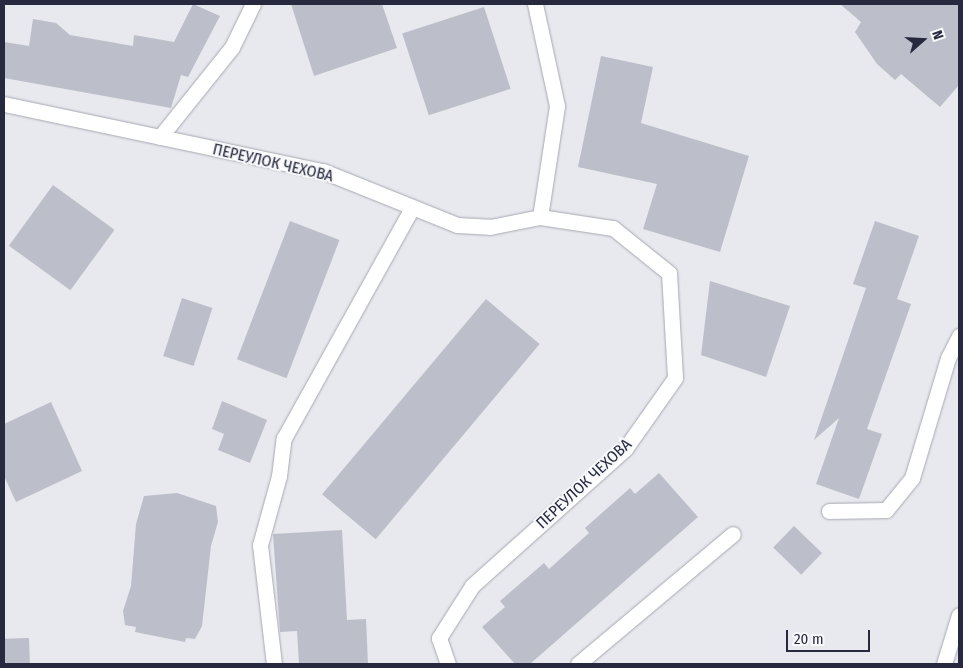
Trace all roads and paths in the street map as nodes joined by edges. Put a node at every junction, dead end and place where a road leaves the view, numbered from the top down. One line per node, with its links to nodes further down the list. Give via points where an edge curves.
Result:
1 (253, 4): 4 (street, via 232,47)
2 (535, 4): 6 (street, via 557,106)
3 (4, 104): 4 (street, ПЕРЕУЛОК ЧЕХОВА)
4 (160, 137): 5 (street, ПЕРЕУЛОК ЧЕХОВА, via 323,171)
5 (412, 208): 6 (street, ПЕРЕУЛОК ЧЕХОВА, via 457,226 490,227); 11 (street, via 284,438 279,476 260,545)
6 (540, 217): 12 (street, ПЕРЕУЛОК ЧЕХОВА, via 613,228 669,273 675,378 625,449 472,586 439,638)
7 (959, 336): 8 (street, via 948,358 912,478 886,510)
8 (829, 511)
9 (733, 534): 13 (street)
10 (959, 615): 14 (street)
11 (274, 664)
12 (448, 664)
13 (578, 664)
14 (944, 664)

